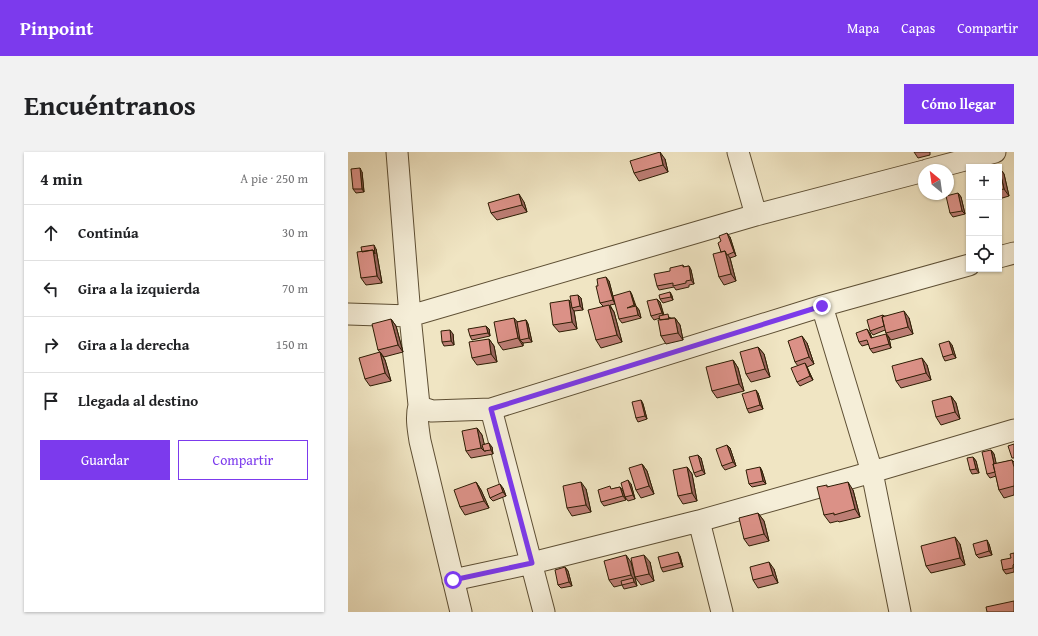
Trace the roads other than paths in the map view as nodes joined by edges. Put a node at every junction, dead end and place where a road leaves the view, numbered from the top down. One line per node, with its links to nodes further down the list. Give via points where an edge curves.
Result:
1 (738, 152): 6 (street)
2 (995, 152): 4 (street)
3 (399, 153): 12 (street)
4 (950, 164)
5 (918, 173): 6 (street)
6 (756, 216): 12 (street)
7 (1014, 253): 8 (street)
8 (1002, 256)
9 (966, 266): 10 (street)
10 (822, 306): 14 (street); 16 (street)
11 (348, 314): 12 (street)
12 (410, 316): 13 (street)
13 (419, 405): 14 (street, via 432,410); 19 (street, via 417,420 420,440)
14 (491, 409): 18 (street)
15 (1014, 430): 16 (street)
16 (872, 472): 17 (street); 23 (street)
17 (700, 521): 18 (street); 22 (street)
18 (532, 563): 19 (street); 21 (street)
19 (453, 580): 20 (street)
20 (461, 612)
21 (544, 612)
22 (722, 612)
23 (900, 612)

